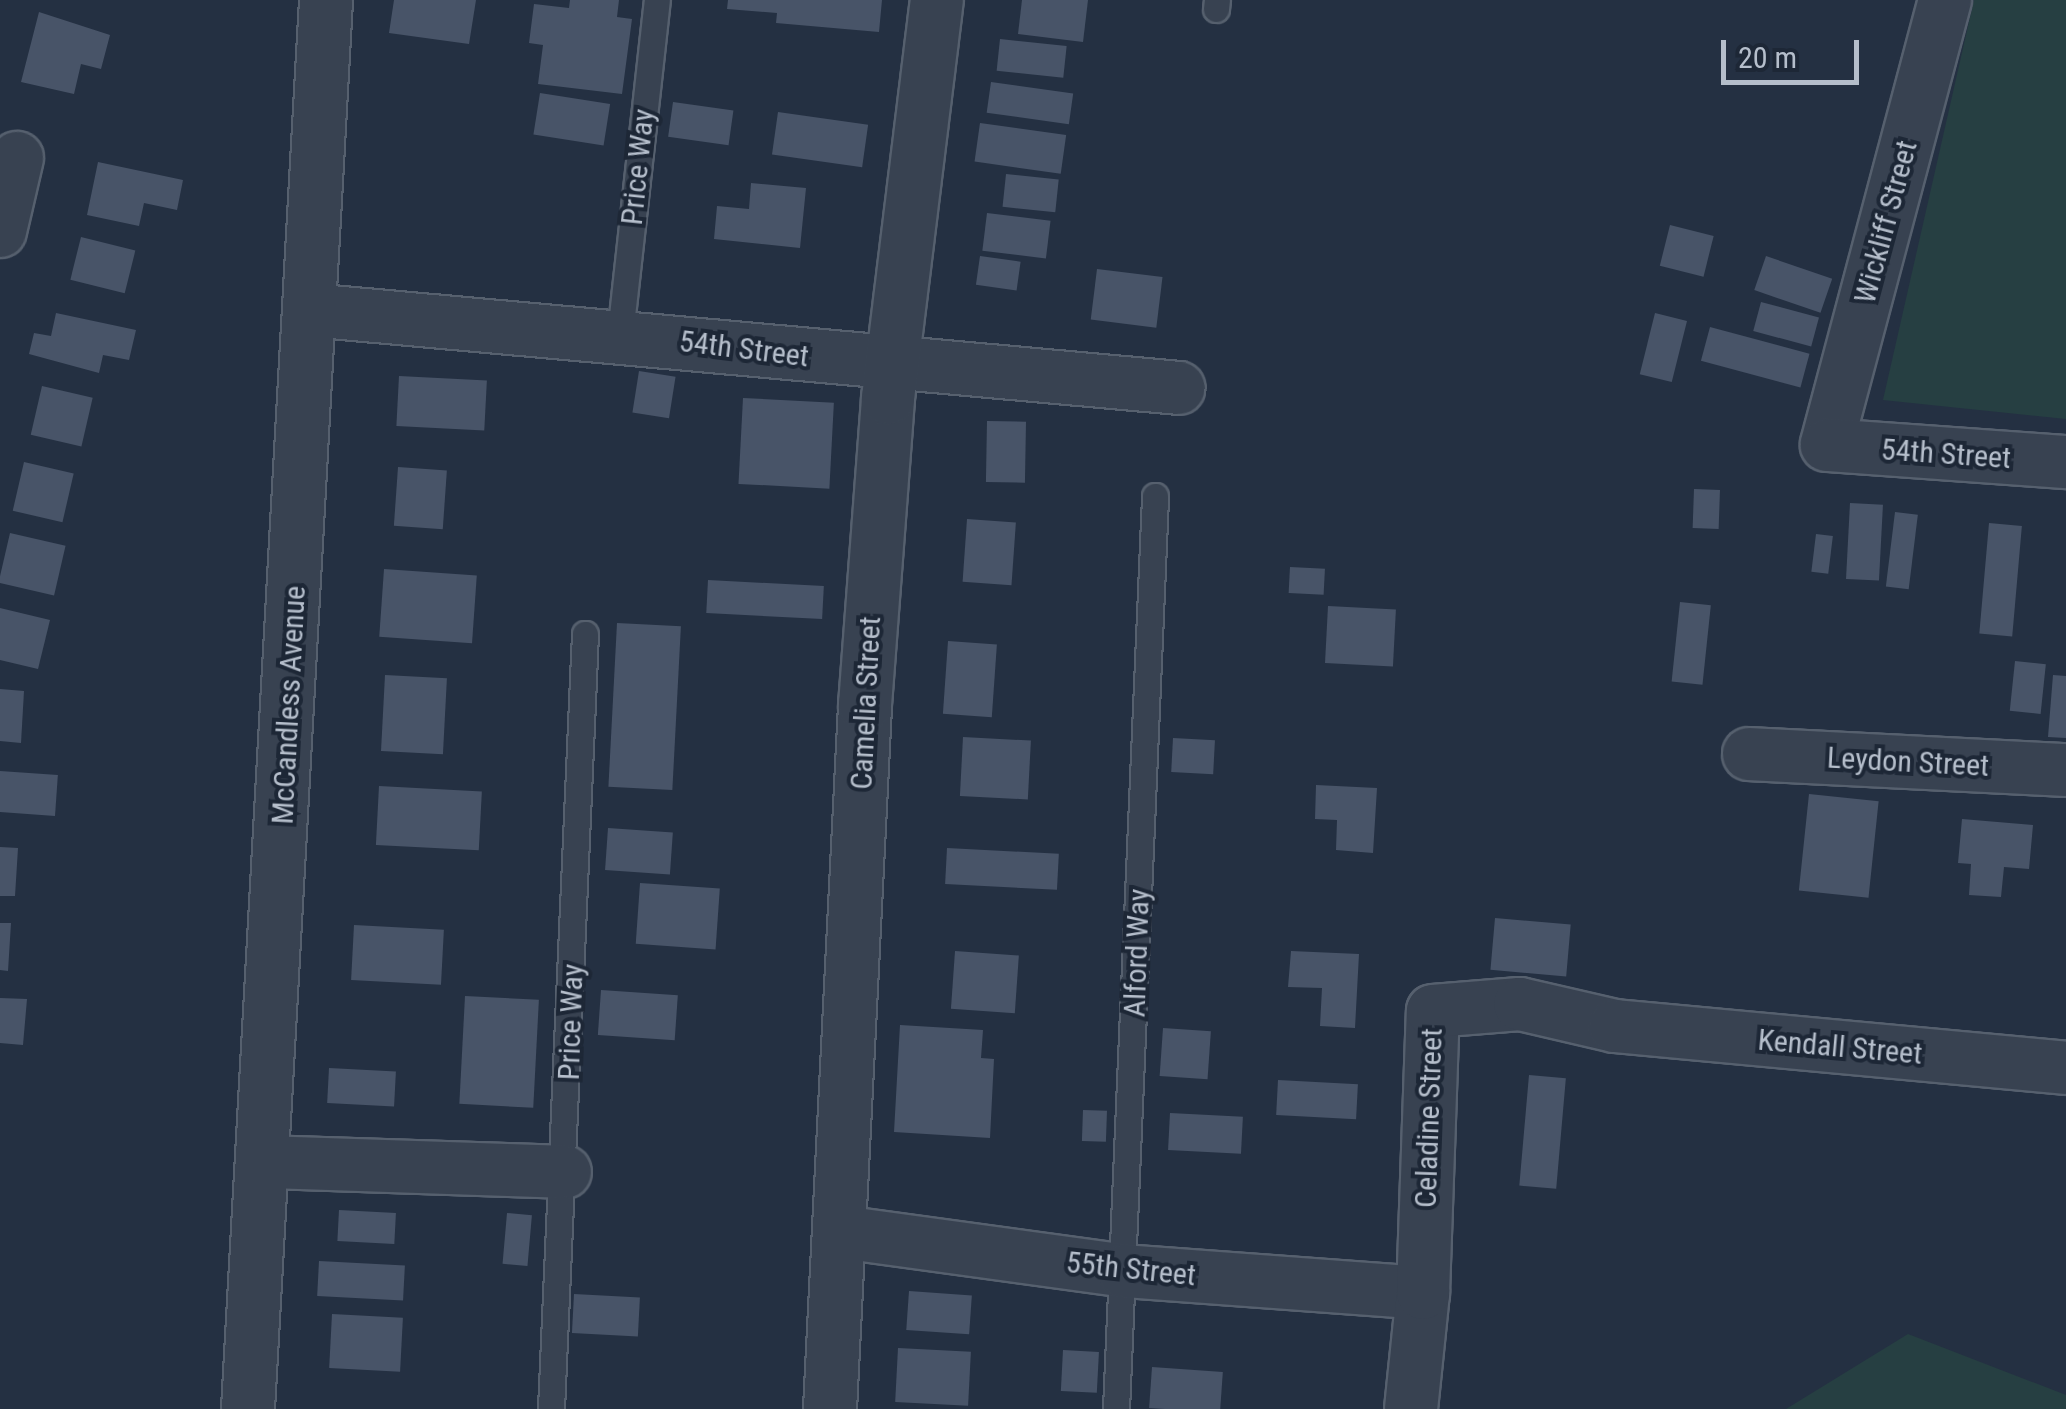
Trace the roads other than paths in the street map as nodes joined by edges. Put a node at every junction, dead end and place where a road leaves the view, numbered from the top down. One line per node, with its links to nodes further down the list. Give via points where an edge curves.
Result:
1 (326, 0): 7 (street, McCandless Avenue)
2 (657, 0): 8 (lane, Price Way)
3 (938, 0): 9 (street, Camelia Street)
4 (1945, 0): 11 (street, Wickliff Street)
5 (17, 158): 6 (street)
6 (0, 231)
7 (309, 310): 8 (street, 54th Street); 19 (street, McCandless Avenue)
8 (620, 334): 9 (street, 54th Street)
9 (891, 366): 10 (street, 54th Street); 21 (street, Camelia Street, via 865,705)
10 (1179, 388)
11 (1827, 445): 12 (street, 54th Street)
12 (2066, 462)
13 (1155, 496): 22 (lane, Alford Way)
14 (585, 634): 20 (lane, Price Way)
15 (1749, 754): 16 (street, Leydon Street)
16 (2066, 770)
17 (1615, 1026): 18 (street, Kendall Street); 23 (street, Celadine Street, via 1520,1004 1433,1010)
18 (2066, 1068)
19 (266, 1162): 20 (street); 24 (street, McCandless Avenue)
20 (565, 1172): 25 (lane, Price Way)
21 (840, 1232): 22 (street, 55th Street); 26 (street, Camelia Street)
22 (1124, 1271): 23 (street, 55th Street); 27 (lane, Alford Way)
23 (1423, 1293): 28 (street, Celadine Street)
24 (248, 1409)
25 (550, 1409)
26 (830, 1409)
27 (1116, 1409)
28 (1411, 1409)

